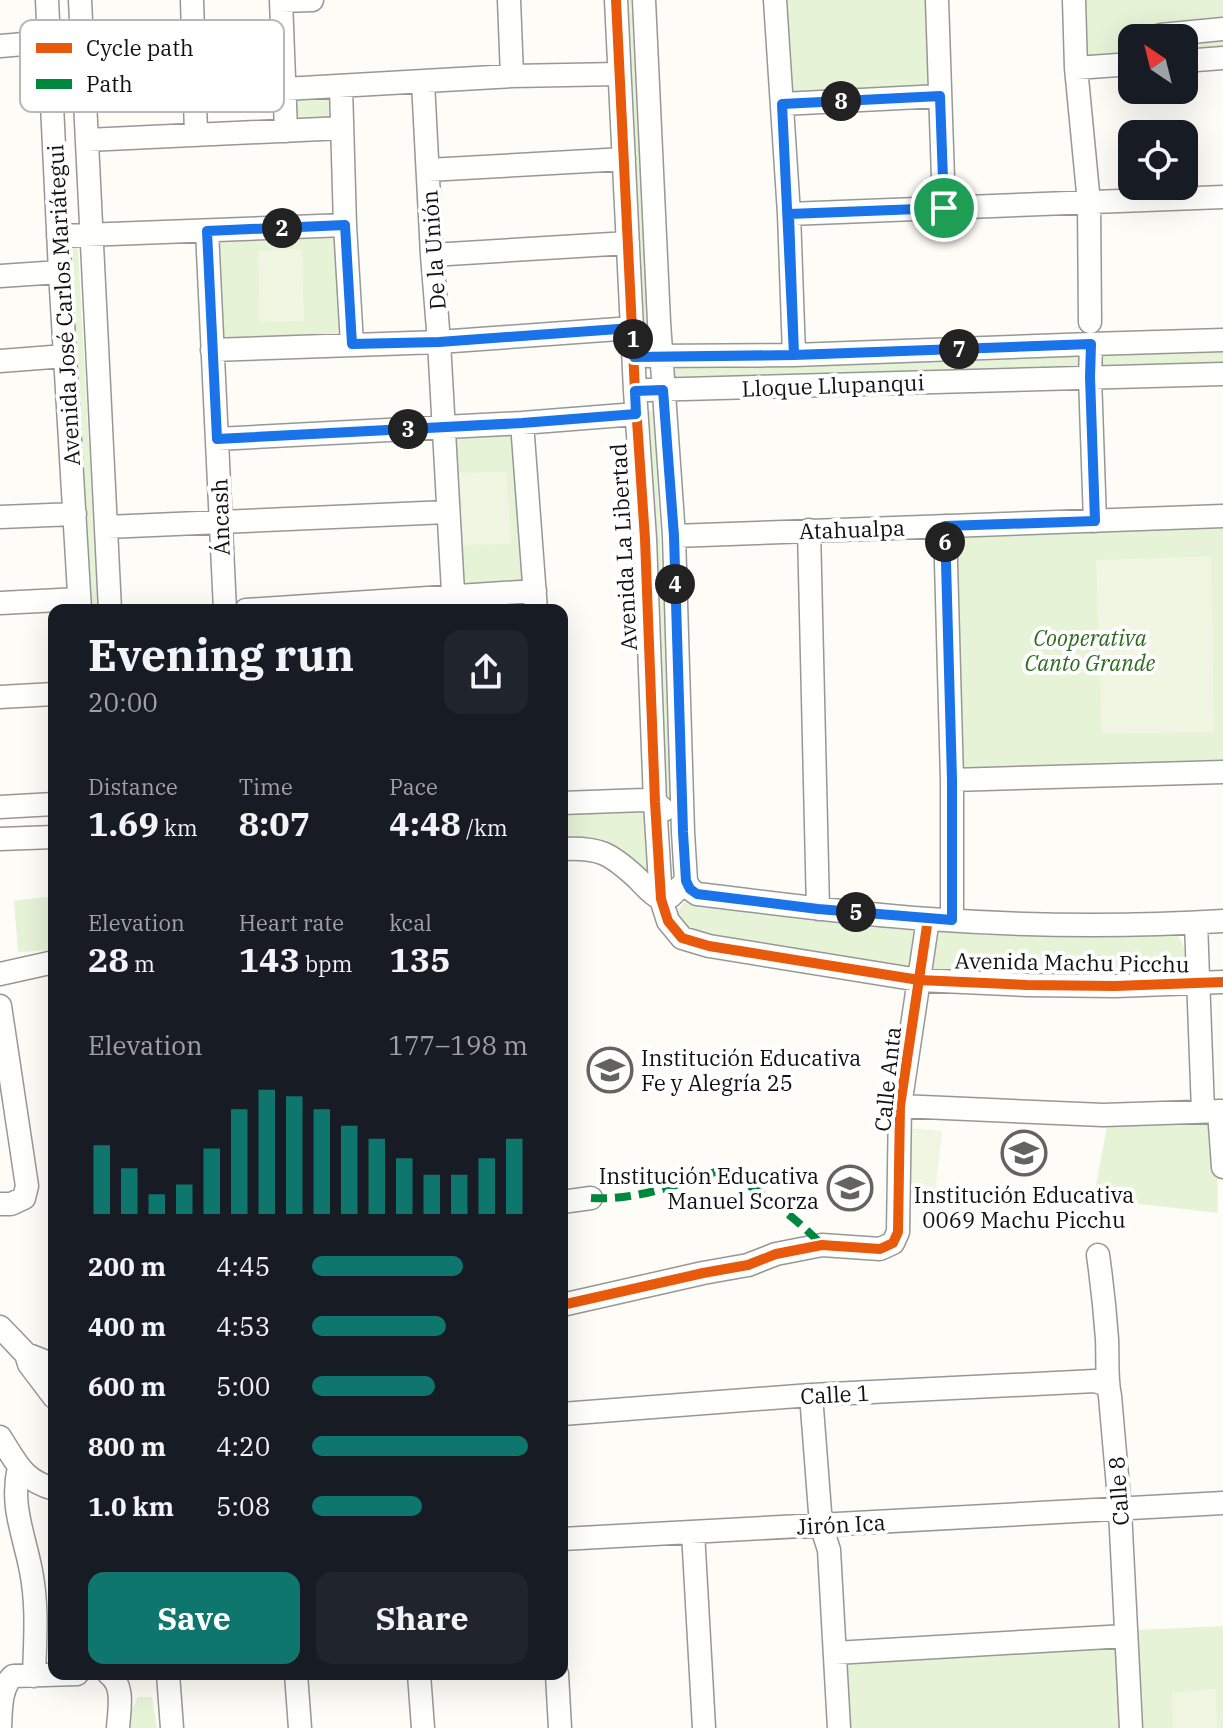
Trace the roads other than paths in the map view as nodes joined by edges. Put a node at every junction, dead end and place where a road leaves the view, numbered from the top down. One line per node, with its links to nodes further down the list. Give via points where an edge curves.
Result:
1 (47, 0): 12 (street, Avenida José Carlos Mariátegui)
2 (80, 0): 13 (street, Avenida José Carlos Mariátegui)
3 (192, 0): 14 (street)
4 (312, 0): 11 (street)
5 (509, 0): 25 (street)
6 (616, 0): 24 (street, Avenida La Libertad)
7 (644, 0): 60 (street)
8 (775, 0): 30 (street)
9 (937, 0): 29 (street)
10 (1074, 0): 23 (street)
11 (281, 1)
12 (47, 20)
13 (81, 20)
14 (193, 20)
15 (1223, 29): 16 (street)
16 (1198, 31)
17 (20, 44): 18 (street)
18 (0, 46)
19 (1223, 58): 20 (street)
20 (1198, 60)
21 (1118, 65): 23 (street)
22 (284, 67): 28 (street)
23 (1076, 68): 41 (street)
24 (619, 74): 25 (street); 38 (street, Avenida La Libertad)
25 (512, 76): 26 (street)
26 (423, 82): 27 (street); 39 (street, De la Unión)
27 (341, 87): 28 (street); 34 (street)
28 (285, 89): 35 (street)
29 (940, 96): 30 (street); 42 (street)
30 (782, 104): 43 (street)
31 (52, 112): 46 (street, Avenida José Carlos Mariátegui)
32 (86, 112): 37 (street, Avenida José Carlos Mariátegui)
33 (195, 112): 36 (street)
34 (342, 128): 35 (street); 44 (street)
35 (286, 131): 36 (street)
36 (196, 134): 37 (street)
37 (87, 140): 47 (street, Avenida José Carlos Mariátegui)
38 (624, 159): 39 (street); 48 (street, Avenida La Libertad)
39 (428, 170): 49 (street, De la Unión)
40 (1223, 197): 41 (street)
41 (1089, 203): 42 (street); 53 (street)
42 (944, 208): 43 (street)
43 (789, 214): 58 (street)
44 (345, 225): 45 (street); 56 (street)
45 (207, 231): 47 (street); 57 (street, Áncash)
46 (58, 236): 47 (street); 50 (street, Avenida José Carlos Mariátegui)
47 (92, 236): 78 (street, Avenida José Carlos Mariátegui)
48 (628, 243): 49 (street); 52 (street, Avenida La Libertad)
49 (432, 255): 55 (street, De la Unión)
50 (60, 272): 51 (street); 59 (street, Avenida José Carlos Mariátegui)
51 (0, 276)
52 (632, 328): 55 (street); 61 (street, Avenida La Libertad)
53 (1091, 333): 54 (street, Lloque Llupanqui); 58 (street, Lloque Llupanqui); 64 (street)
54 (1223, 340)
55 (439, 342): 56 (street); 69 (street, De la Unión)
56 (352, 344): 57 (street)
57 (212, 350): 70 (street, Áncash)
58 (794, 355): 60 (street, Lloque Llupanqui)
59 (65, 356): 62 (street); 72 (street, Avenida José Carlos Mariátegui)
60 (661, 356): 61 (street, Lloque Llupanqui); 65 (street)
61 (634, 357): 66 (street, Avenida La Libertad)
62 (0, 361)
63 (1223, 374): 64 (street, Lloque Llupanqui)
64 (1090, 377): 65 (street, Lloque Llupanqui); 75 (street)
65 (663, 390): 66 (street, Lloque Llupanqui); 80 (street)
66 (635, 391): 67 (street, Avenida La Libertad)
67 (636, 414): 68 (street); 92 (street, Avenida La Libertad)
68 (522, 423): 69 (street); 81 (street)
69 (442, 427): 70 (street); 71 (street, De la Unión)
70 (217, 439): 76 (street, Áncash)
71 (447, 512): 76 (street); 83 (street, De la Unión)
72 (75, 514): 74 (street); 84 (street, Avenida José Carlos Mariátegui)
73 (1223, 516): 75 (street, Atahualpa)
74 (0, 517)
75 (1095, 521): 77 (street, Atahualpa)
76 (220, 522): 78 (street); 86 (street, Áncash)
77 (945, 526): 79 (street, Atahualpa); 91 (street)
78 (107, 527): 85 (street, Avenida José Carlos Mariátegui)
79 (809, 530): 80 (street, Atahualpa); 102 (street)
80 (674, 536): 96 (street)
81 (535, 600): 83 (street)
82 (0, 603): 84 (street)
83 (454, 603): 87 (street)
84 (80, 604)
85 (110, 604)
86 (225, 604)
87 (424, 604)
88 (48, 694): 89 (street)
89 (0, 697)
90 (1223, 772): 91 (street)
91 (952, 780): 104 (street)
92 (655, 802): 93 (street); 96 (street); 101 (street, Avenida La Libertad)
93 (568, 803)
94 (48, 804): 95 (street)
95 (0, 807)
96 (683, 832): 100 (street)
97 (48, 837): 98 (street)
98 (0, 839)
99 (568, 849): 101 (street, Avenida Machu Picchu, via 600,851 616,859)
100 (686, 881): 101 (street); 102 (street, Avenida Machu Picchu, via 697,894)
101 (661, 899): 109 (street, Avenida Machu Picchu, via 668,921 682,938 694,942)
102 (818, 909): 103 (street, Avenida Machu Picchu)
103 (928, 919): 104 (street, Avenida Machu Picchu); 109 (street, Calle Anta)
104 (952, 920): 106 (street, Avenida Machu Picchu)
105 (1223, 921): 106 (street, Avenida Machu Picchu)
106 (1196, 923): 111 (street)
107 (48, 963): 108 (street)
108 (0, 974)
109 (919, 980): 111 (street, Avenida Machu Picchu); 113 (street, Calle Anta)
110 (1223, 982): 111 (street, Avenida Machu Picchu)
111 (1198, 984): 114 (street)
112 (0, 1006): 118 (street, via 27,1186 24,1198)
113 (900, 1106): 114 (street, via 1103,1115); 120 (street, Calle Anta, via 898,1232 893,1243 880,1249 822,1245)
114 (1215, 1111): 115 (street)
115 (1223, 1167)
116 (591, 1198): 117 (street)
117 (568, 1201)
118 (0, 1204)
119 (1098, 1255): 124 (street, Calle 8)
120 (568, 1304)
121 (0, 1327): 122 (street)
122 (26, 1354): 123 (street); 125 (street)
123 (48, 1363)
124 (1107, 1385): 126 (street, Calle 1, via 1095,1381); 132 (street, Calle 8)
125 (48, 1389)
126 (811, 1395): 127 (street, Calle 1); 133 (street)
127 (568, 1414)
128 (0, 1437): 129 (street)
129 (19, 1467): 130 (street); 139 (street, via 16,1503 36,1610)
130 (48, 1487)
131 (1223, 1503): 132 (street, Jirón Ica)
132 (1120, 1510): 133 (street, Jirón Ica); 136 (street, Calle 8)
133 (821, 1525): 134 (street, Jirón Ica); 137 (street, via 829,1550)
134 (693, 1532): 135 (street, Jirón Ica); 151 (street)
135 (568, 1539)
136 (1125, 1636): 137 (street); 153 (street, Calle 8)
137 (835, 1653): 152 (street)
138 (48, 1675): 139 (street)
139 (34, 1676): 145 (street, via 5,1681)
140 (116, 1680): 146 (street)
141 (168, 1680): 147 (street)
142 (296, 1680): 148 (street)
143 (419, 1680): 149 (street)
144 (557, 1680): 150 (street)
145 (0, 1728)
146 (118, 1728)
147 (172, 1728)
148 (300, 1728)
149 (423, 1728)
150 (560, 1728)
151 (704, 1728)
152 (839, 1728)
153 (1131, 1728)

